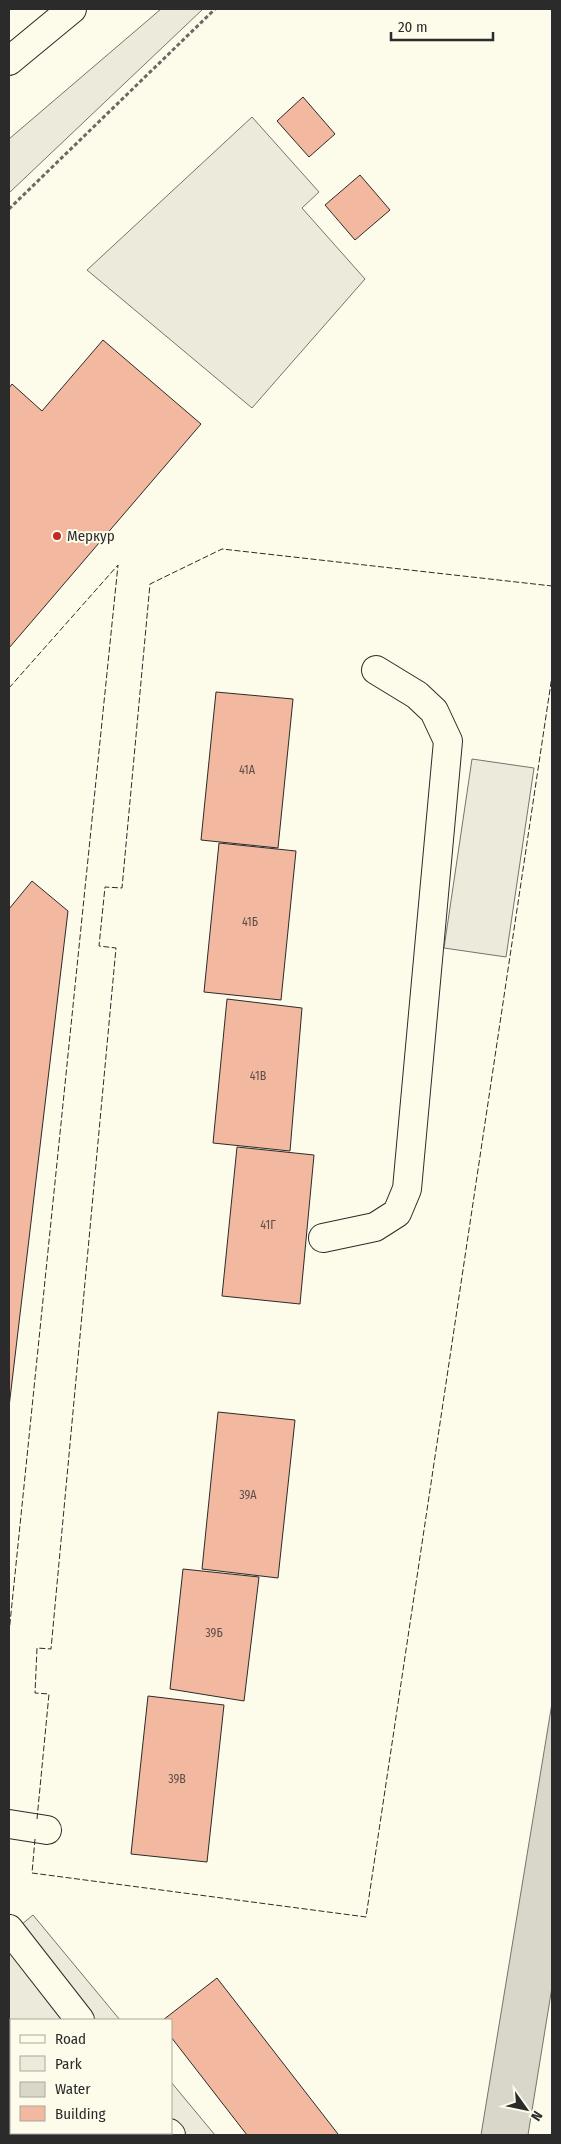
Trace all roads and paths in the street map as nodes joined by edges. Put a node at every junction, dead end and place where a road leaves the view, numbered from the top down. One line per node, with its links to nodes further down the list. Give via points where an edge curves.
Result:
1 (72, 9): 3 (main road)
2 (215, 9): 4 (path)
3 (9, 61)
4 (9, 208)
5 (376, 670): 6 (main road, via 417,695 434,711 448,741 408,1179 397,1213 375,1228)
6 (323, 1238)
7 (9, 1824): 8 (main road)
8 (47, 1830)
9 (9, 1929): 10 (main road)
10 (79, 2019)

